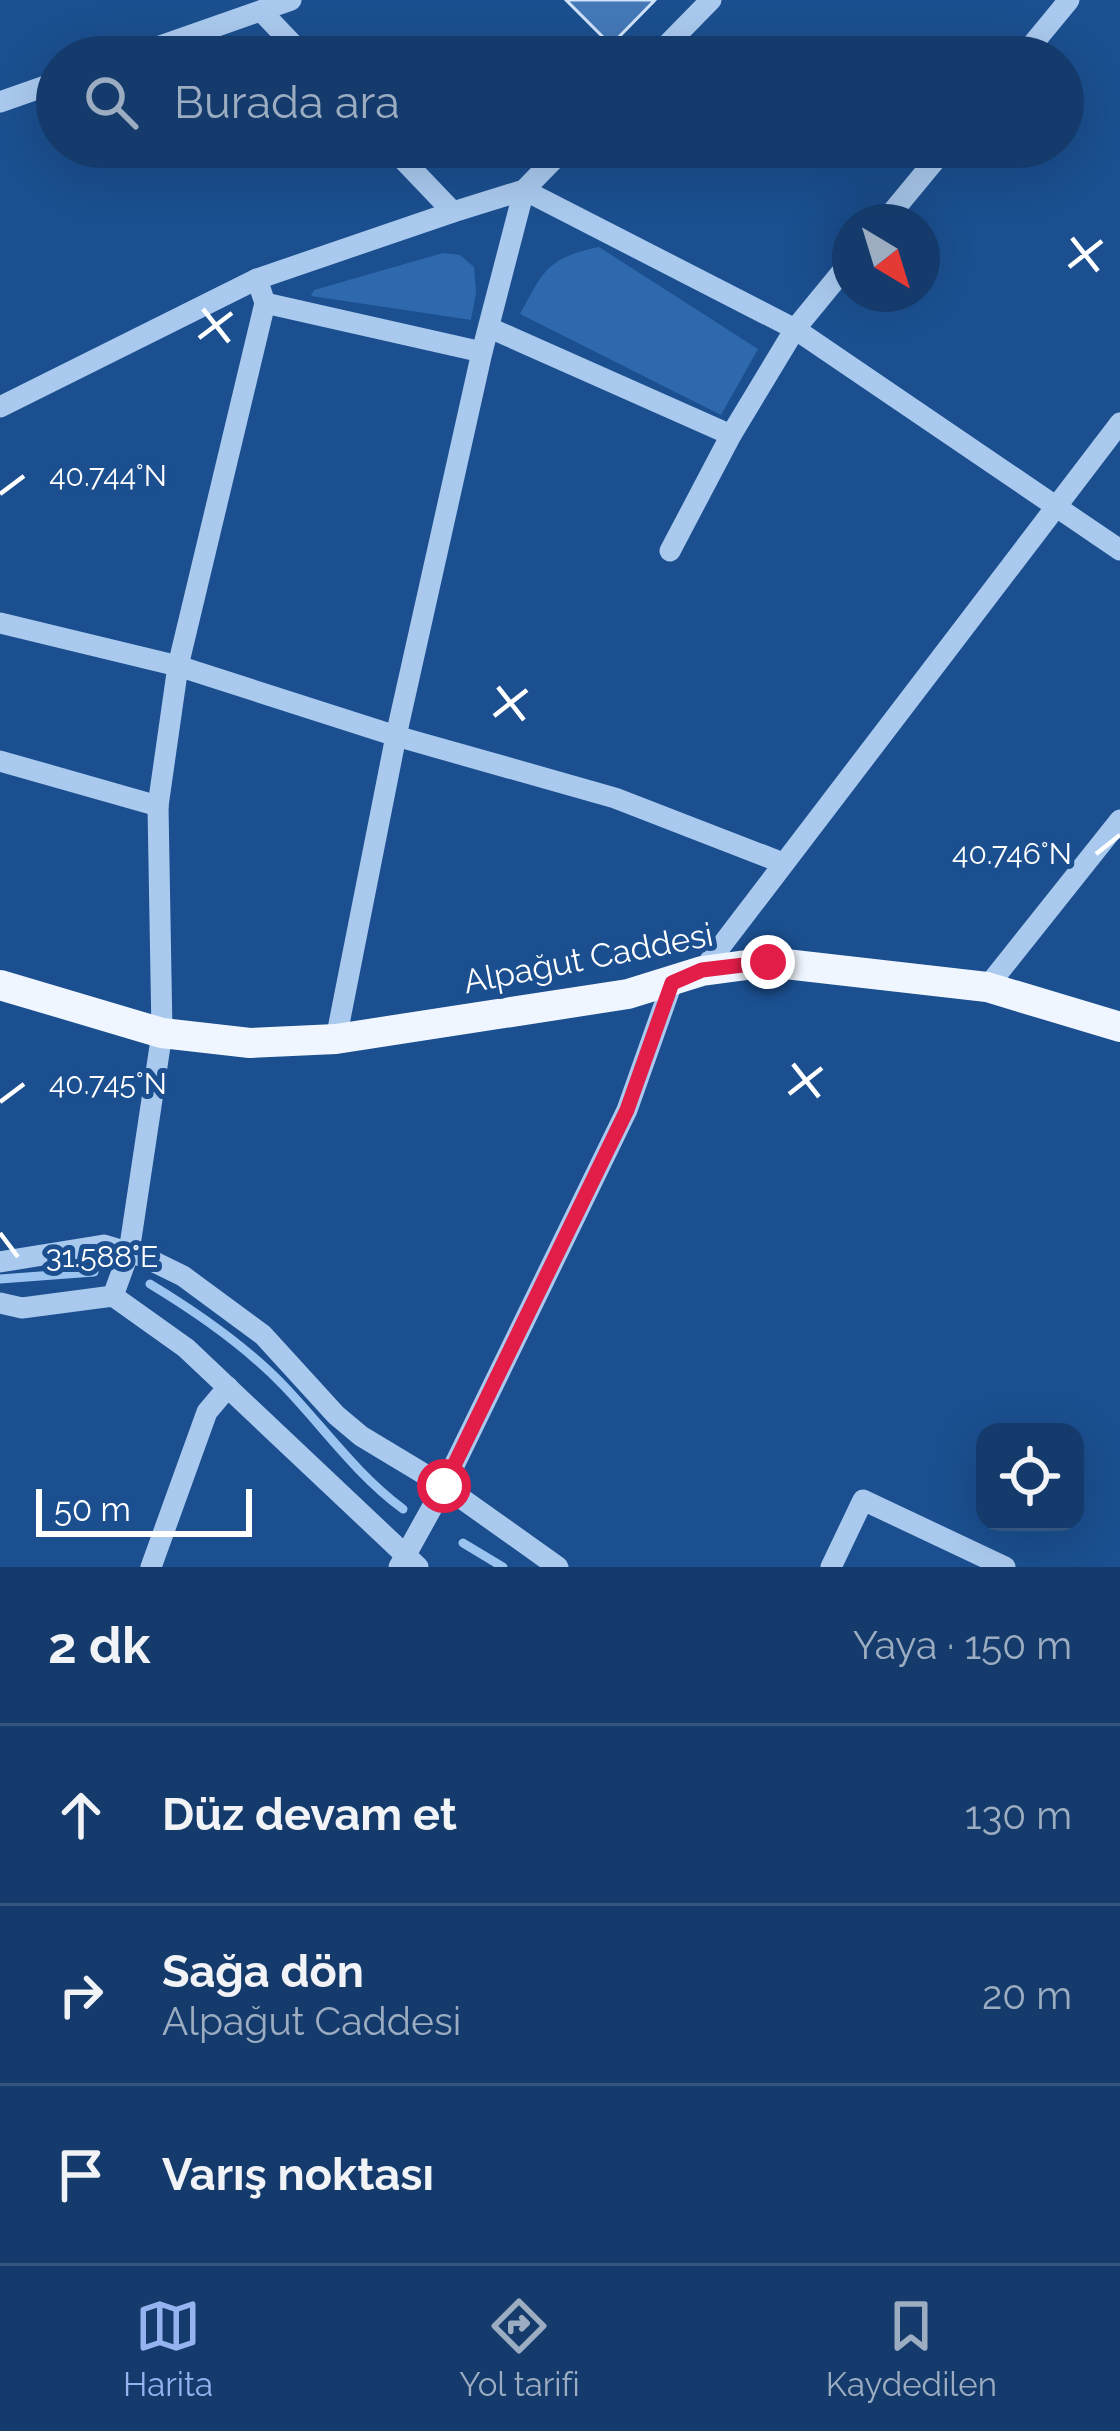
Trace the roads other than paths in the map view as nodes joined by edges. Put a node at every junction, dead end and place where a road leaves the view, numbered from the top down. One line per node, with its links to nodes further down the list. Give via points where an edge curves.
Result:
1 (291, 0): 4 (street)
2 (711, 0): 7 (street)
3 (1069, 0): 8 (street)
4 (261, 10): 5 (street); 6 (street)
5 (188, 36)
6 (285, 36)
7 (676, 36)
8 (1039, 36)
9 (36, 90): 10 (street)
10 (0, 103)
11 (411, 168): 16 (street)
12 (545, 168): 14 (street)
13 (929, 168): 15 (street)
14 (524, 190): 16 (street); 20 (street); 21 (street)
15 (899, 204)
16 (453, 212): 17 (street)
17 (256, 279): 19 (street); 23 (street)
18 (832, 284): 21 (street)
19 (265, 303): 22 (street); 30 (street)
20 (490, 328): 22 (street); 25 (street)
21 (794, 329): 25 (street); 26 (street)
22 (482, 352): 31 (street)
23 (0, 407)
24 (1120, 423): 26 (street)
25 (730, 435): 28 (street)
26 (1056, 505): 27 (street); 35 (street)
27 (1120, 550)
28 (670, 551)
29 (0, 623): 30 (street)
30 (178, 666): 31 (street); 33 (street)
31 (396, 736): 35 (street, via 615,798); 42 (street)
32 (0, 761): 33 (street)
33 (158, 806): 41 (street)
34 (1120, 820): 39 (street)
35 (783, 863): 36 (street)
36 (702, 970): 37 (main road, Alpağut Caddesi); 39 (main road, Alpağut Caddesi, via 768,962)
37 (672, 983): 42 (main road, Alpağut Caddesi); 48 (street, via 627,1110)
38 (0, 985): 41 (main road, Alpağut Caddesi)
39 (987, 988): 40 (main road, Alpağut Caddesi)
40 (1120, 1027)
41 (162, 1033): 42 (main road, Alpağut Caddesi); 43 (street)
42 (336, 1039)
43 (129, 1252): 44 (street, via 104,1245); 45 (street); 48 (street, via 216,1298 335,1415)
44 (0, 1262)
45 (113, 1296): 46 (street); 47 (street)
46 (0, 1304)
47 (228, 1387): 49 (street); 50 (street, via 207,1412)
48 (444, 1486): 49 (street); 51 (street)
49 (407, 1564)
50 (151, 1567)
51 (558, 1567)
52 (831, 1567): 53 (street, via 863,1500)
53 (1005, 1567)

